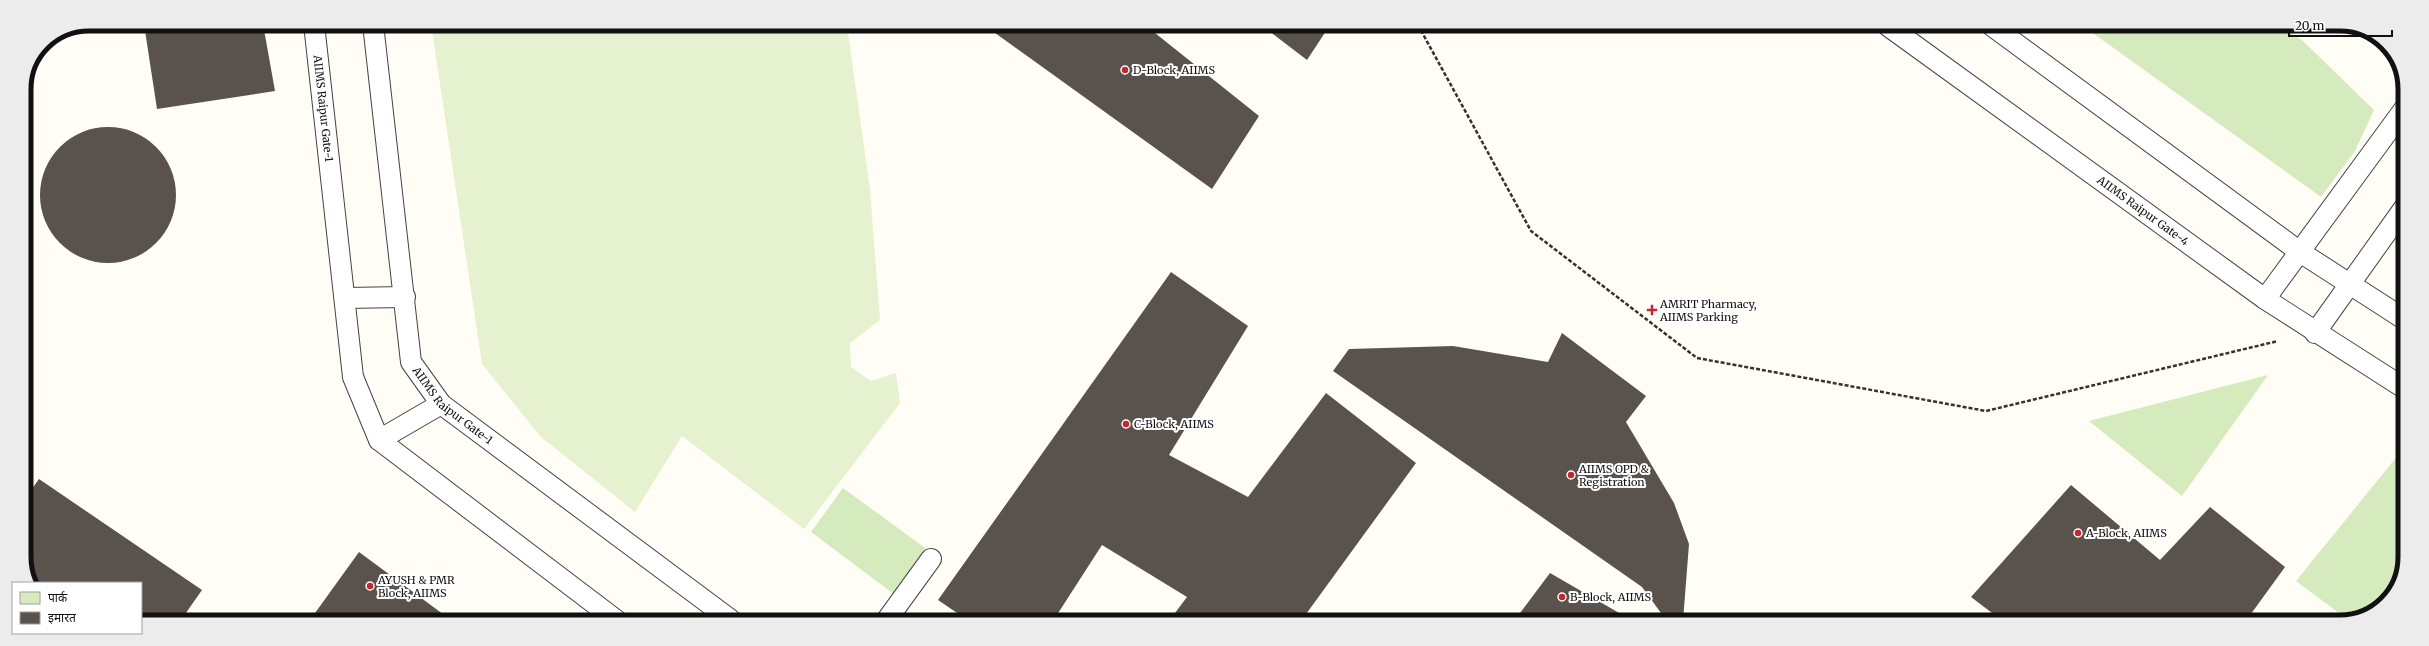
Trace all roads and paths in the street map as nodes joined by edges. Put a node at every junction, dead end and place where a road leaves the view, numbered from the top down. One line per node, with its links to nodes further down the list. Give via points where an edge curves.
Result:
1 (315, 31): 11 (lane, AIIMS Raipur Gate-1)
2 (374, 31): 10 (lane, AIIMS Raipur Gate-1)
3 (1421, 31): 14 (path, via 1531,231 1697,358 1986,411)
4 (1895, 31): 12 (lane, AIIMS Raipur Gate-4)
5 (1999, 31): 8 (lane)
6 (2398, 118): 8 (lane)
7 (2398, 216): 9 (lane)
8 (2300, 252): 9 (lane); 12 (lane)
9 (2349, 284): 13 (lane); 14 (lane)
10 (405, 297): 11 (lane); 16 (lane, AIIMS Raipur Gate-1, via 411,362)
11 (345, 298): 17 (lane, AIIMS Raipur Gate-1, via 353,377)
12 (2265, 299): 14 (lane, AIIMS Raipur Gate-4)
13 (2398, 315)
14 (2315, 332): 15 (lane, AIIMS Raipur Gate-4)
15 (2398, 384)
16 (441, 404): 17 (lane); 20 (lane, AIIMS Raipur Gate-1)
17 (379, 440): 19 (lane)
18 (931, 559): 21 (lane)
19 (609, 615)
20 (724, 615)
21 (890, 615)

